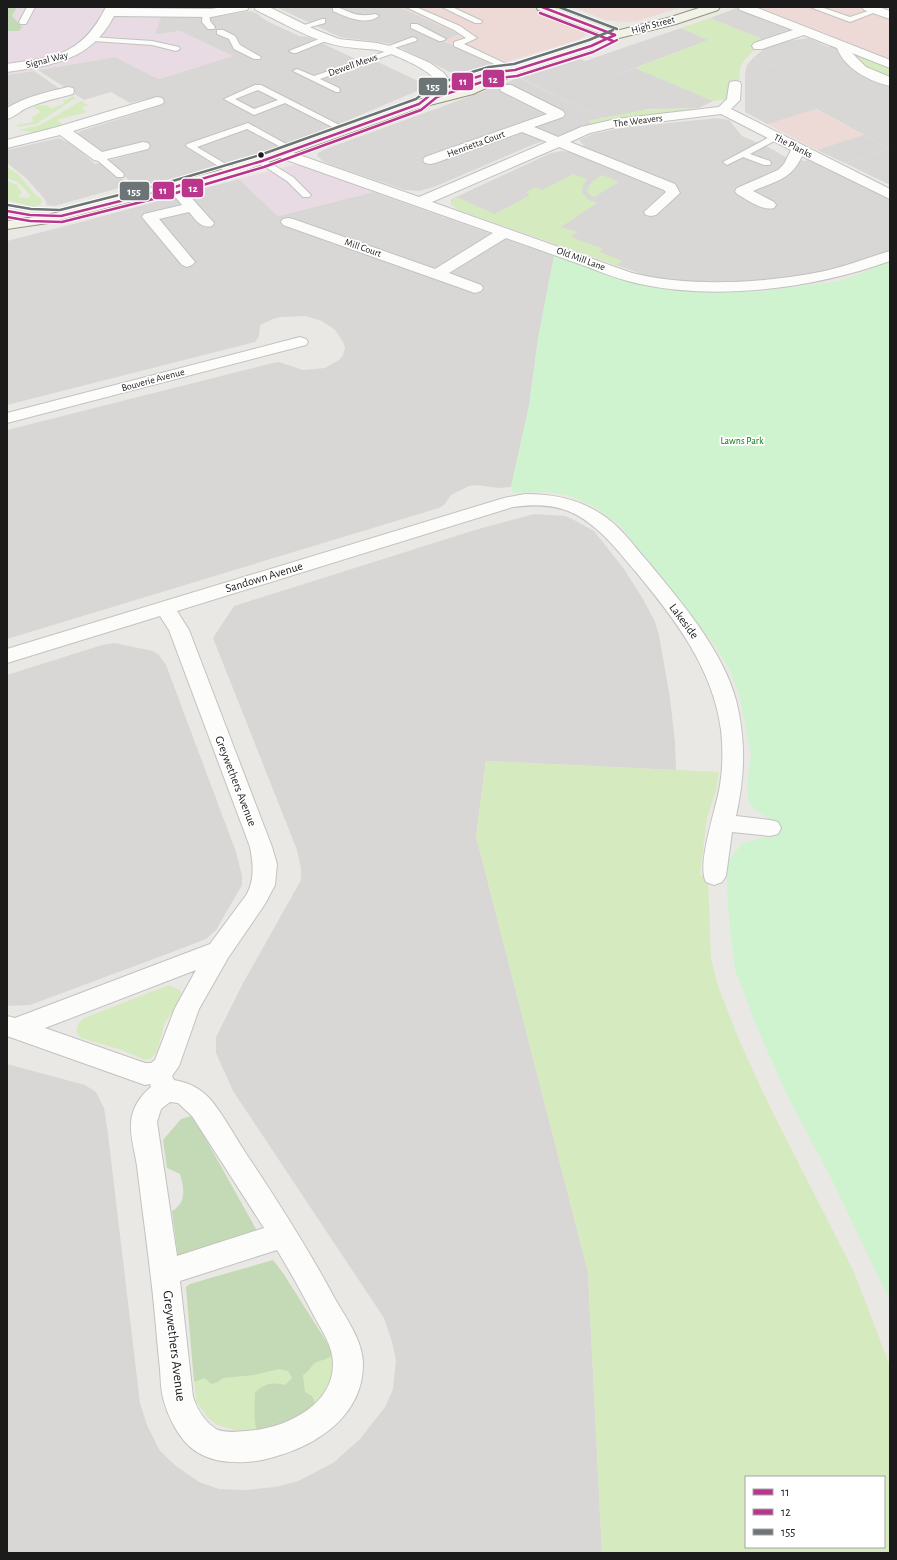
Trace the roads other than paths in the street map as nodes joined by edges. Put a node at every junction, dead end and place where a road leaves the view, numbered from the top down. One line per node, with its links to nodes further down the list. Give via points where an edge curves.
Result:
1 (31, 7): 20 (lane)
2 (243, 7): 14 (street)
3 (260, 7): 23 (street, Dewell Mews)
4 (410, 7): 44 (lane, via 473,38 457,44)
5 (446, 7): 13 (lane)
6 (542, 7): 26 (main road)
7 (714, 7): 26 (main road, High Street, via 672,21)
8 (744, 7): 24 (street)
9 (814, 7): 12 (lane, via 850,20)
10 (469, 8): 13 (lane)
11 (112, 9): 14 (street); 27 (street, Signal Way)
12 (872, 9): 16 (street)
13 (457, 12): 19 (lane)
14 (206, 13): 22 (lane, via 206,22)
15 (335, 13): 17 (lane, via 366,19)
16 (890, 15)
17 (375, 16)
18 (322, 21): 23 (lane)
19 (478, 21)
20 (23, 22)
21 (414, 26): 30 (lane)
22 (211, 27)
23 (303, 27): 28 (street, Dewell Mews)
24 (805, 30): 32 (street); 34 (street)
25 (220, 32): 38 (lane, via 231,37 237,47)
26 (615, 35): 44 (main road, High Street, via 591,46)
27 (94, 38): 35 (lane, via 152,43); 42 (street, Signal Way, via 83,48 67,56)
28 (327, 39): 33 (lane); 37 (street, Dewell Mews)
29 (413, 39): 37 (lane, Dewell Mews)
30 (442, 39)
31 (297, 41): 33 (lane)
32 (843, 45): 40 (street); 46 (street, via 846,55 858,67)
33 (307, 46): 36 (lane)
34 (758, 46)
35 (176, 49)
36 (293, 50)
37 (389, 50): 39 (street, Dewell Mews); 45 (lane, Dewell Mews)
38 (257, 57)
39 (414, 61): 41 (street); 51 (street, Dewell Mews, via 434,70 442,77 442,82)
40 (890, 64)
41 (401, 66)
42 (7, 68)
43 (297, 70): 45 (lane, Dewell Mews)
44 (515, 70): 51 (main road, via 490,73); 55 (main road, via 500,78)
45 (313, 79): 49 (lane, Dewell Mews)
46 (890, 82)
47 (734, 85): 56 (street, via 734,100)
48 (506, 88): 59 (street, Henrietta Court, via 558,114)
49 (336, 90)
50 (68, 91): 58 (street, via 52,100 17,108)
51 (434, 92): 55 (main road)
52 (285, 100): 52 (lane, via 254,112 228,99 258,88); 61 (lane)
53 (157, 101): 57 (street)
54 (99, 103): 57 (street)
55 (419, 104): 61 (main road)
56 (723, 110): 62 (street, The Planks); 64 (street, The Weavers, via 616,123 586,130)
57 (116, 113): 60 (street)
58 (8, 125): 63 (street)
59 (522, 127): 64 (street); 71 (street, Henrietta Court)
60 (62, 130): 63 (street); 70 (street)
61 (347, 131): 66 (main road)
62 (775, 137): 67 (street, The Planks); 68 (lane)
63 (14, 142)
64 (556, 142): 69 (street); 81 (street, The Weavers)
65 (143, 146): 70 (street)
66 (282, 149): 72 (main road); 76 (lane, via 248,126 190,146); 81 (street, Old Mill Lane)
67 (798, 149): 80 (street, The Planks); 82 (street, via 790,166 783,173 742,191)
68 (743, 154): 74 (lane); 75 (lane)
69 (592, 155): 73 (street); 85 (street, via 670,187 673,193)
70 (99, 157): 77 (lane)
71 (430, 160)
72 (262, 161): 76 (main road); 79 (lane, via 290,179)
73 (578, 162)
74 (727, 162)
75 (767, 163)
76 (231, 171): 78 (main road)
77 (120, 175)
78 (174, 187): 83 (street); 87 (main road)
79 (306, 195)
80 (890, 195)
81 (420, 202): 94 (street, Old Mill Lane)
82 (769, 205)
83 (192, 207): 89 (street, via 205,221); 93 (street, via 149,217)
84 (7, 211): 87 (main road)
85 (650, 212)
86 (7, 214): 88 (main road)
87 (61, 216): 91 (main road)
88 (7, 220)
89 (189, 222)
90 (288, 222): 97 (street, Mill Court)
91 (7, 225)
92 (174, 226): 93 (street)
93 (160, 230): 96 (street)
94 (504, 232): 95 (street, Old Mill Lane, via 628,276 652,283 685,286 796,282 844,272); 97 (street)
95 (890, 256)
96 (187, 262)
97 (437, 274): 98 (street, Mill Court)
98 (475, 288)
99 (300, 342): 100 (street, Bouverie Avenue)
100 (7, 418)
101 (521, 500): 102 (street, Sandown Avenue); 104 (street, Lakeside, via 541,499 571,506 589,513 602,522 695,635 721,684 729,715 733,744 731,788)
102 (165, 607): 103 (street, Sandown Avenue); 107 (street, Greywethers Avenue, via 179,630 262,847 265,864 263,885 257,898)
103 (7, 656)
104 (723, 822): 105 (street); 106 (street, Lakeside)
105 (770, 828)
106 (714, 876)
107 (219, 951): 108 (street, Greywethers Avenue); 109 (street, Greywethers Avenue, via 187,1008 166,1066 162,1070)
108 (12, 1027): 109 (street, Greywethers Avenue)
109 (161, 1081): 110 (street, Greywethers Avenue, via 185,1093 201,1108); 111 (street, Greywethers Avenue, via 144,1122)
110 (283, 1235): 111 (street, Greywethers Avenue); 111 (street, Greywethers Avenue, via 338,1332 346,1350 347,1379 343,1390 328,1412 306,1430 267,1445 248,1448 217,1444 203,1438 184,1414 178,1397)
111 (165, 1273)

